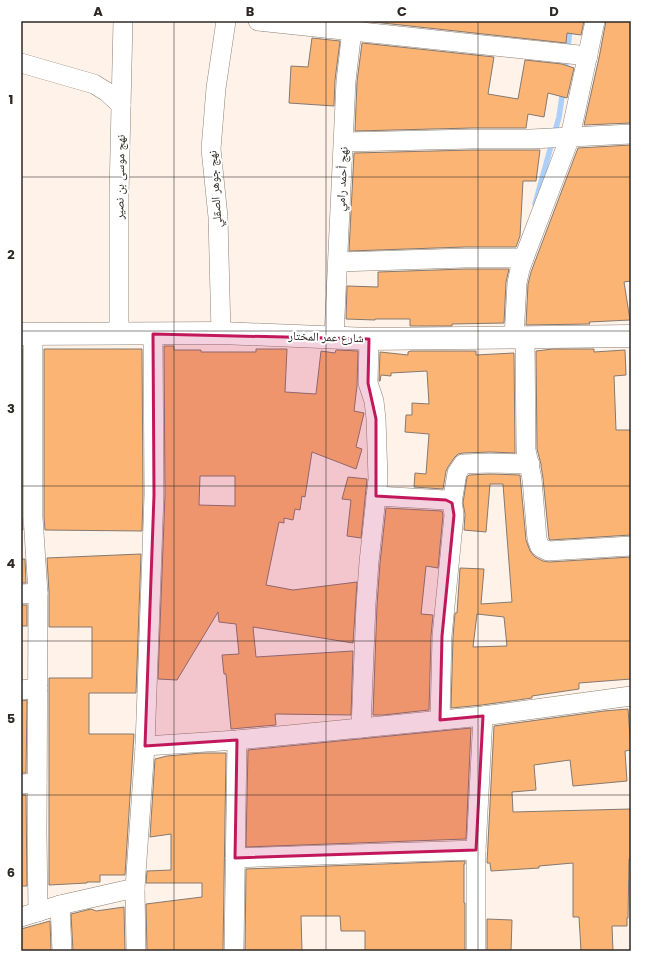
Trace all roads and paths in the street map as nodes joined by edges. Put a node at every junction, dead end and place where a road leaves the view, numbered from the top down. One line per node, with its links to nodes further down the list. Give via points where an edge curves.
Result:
1 (123, 21): 8 (street, نهج موسى بن نصير)
2 (226, 21): 17 (street, نهج جوهر الصقلي, via 216,88 211,148 218,217)
3 (258, 21): 5 (street)
4 (595, 21): 6 (street)
5 (352, 26): 6 (street); 11 (street, نهج أحمد رامي, via 346,80)
6 (588, 56): 10 (street)
7 (21, 63): 8 (street, via 94,84 108,92)
8 (121, 105): 14 (street, نهج موسى بن نصير)
9 (631, 134): 10 (street)
10 (570, 137): 11 (street); 12 (street)
11 (344, 142): 13 (street, نهج أحمد رامي)
12 (524, 258): 13 (street); 20 (street, via 517,283)
13 (338, 262): 19 (street, نهج أحمد رامي)
14 (119, 333): 15 (street, شارع عمر المختار); 16 (street, شارع عمر المختار)
15 (27, 334): 23 (street)
16 (153, 334): 17 (street, شارع عمر المختار); 34 (street, via 154,495)
17 (221, 334): 19 (street, شارع عمر المختار)
18 (631, 336): 20 (street, شارع عمر المختار)
19 (334, 337): 21 (street, شارع عمر المختار)
20 (520, 337): 21 (street, شارع عمر المختار); 22 (street, via 526,450)
21 (369, 338): 24 (street, via 368,383 376,419)
22 (530, 464): 25 (street, via 463,464 457,473); 26 (street, via 540,547 548,551)
23 (27, 494): 27 (street, via 33,517)
24 (376, 496): 25 (street); 32 (street, via 366,604)
25 (452, 502): 31 (street, via 454,515 442,636)
26 (631, 546)
27 (30, 594): 28 (street)
28 (29, 689): 35 (street)
29 (631, 696): 30 (street)
30 (483, 716): 31 (street); 36 (street)
31 (440, 720): 32 (street)
32 (361, 728): 33 (street)
33 (237, 740): 34 (street); 37 (street)
34 (145, 746): 38 (street)
35 (29, 783): 40 (street, via 37,834)
36 (476, 850): 37 (street); 44 (street)
37 (235, 858): 43 (street)
38 (135, 888): 39 (street); 42 (street)
39 (60, 905): 40 (street); 41 (street)
40 (30, 914)
41 (62, 951)
42 (136, 951)
43 (234, 951)
44 (476, 951)

